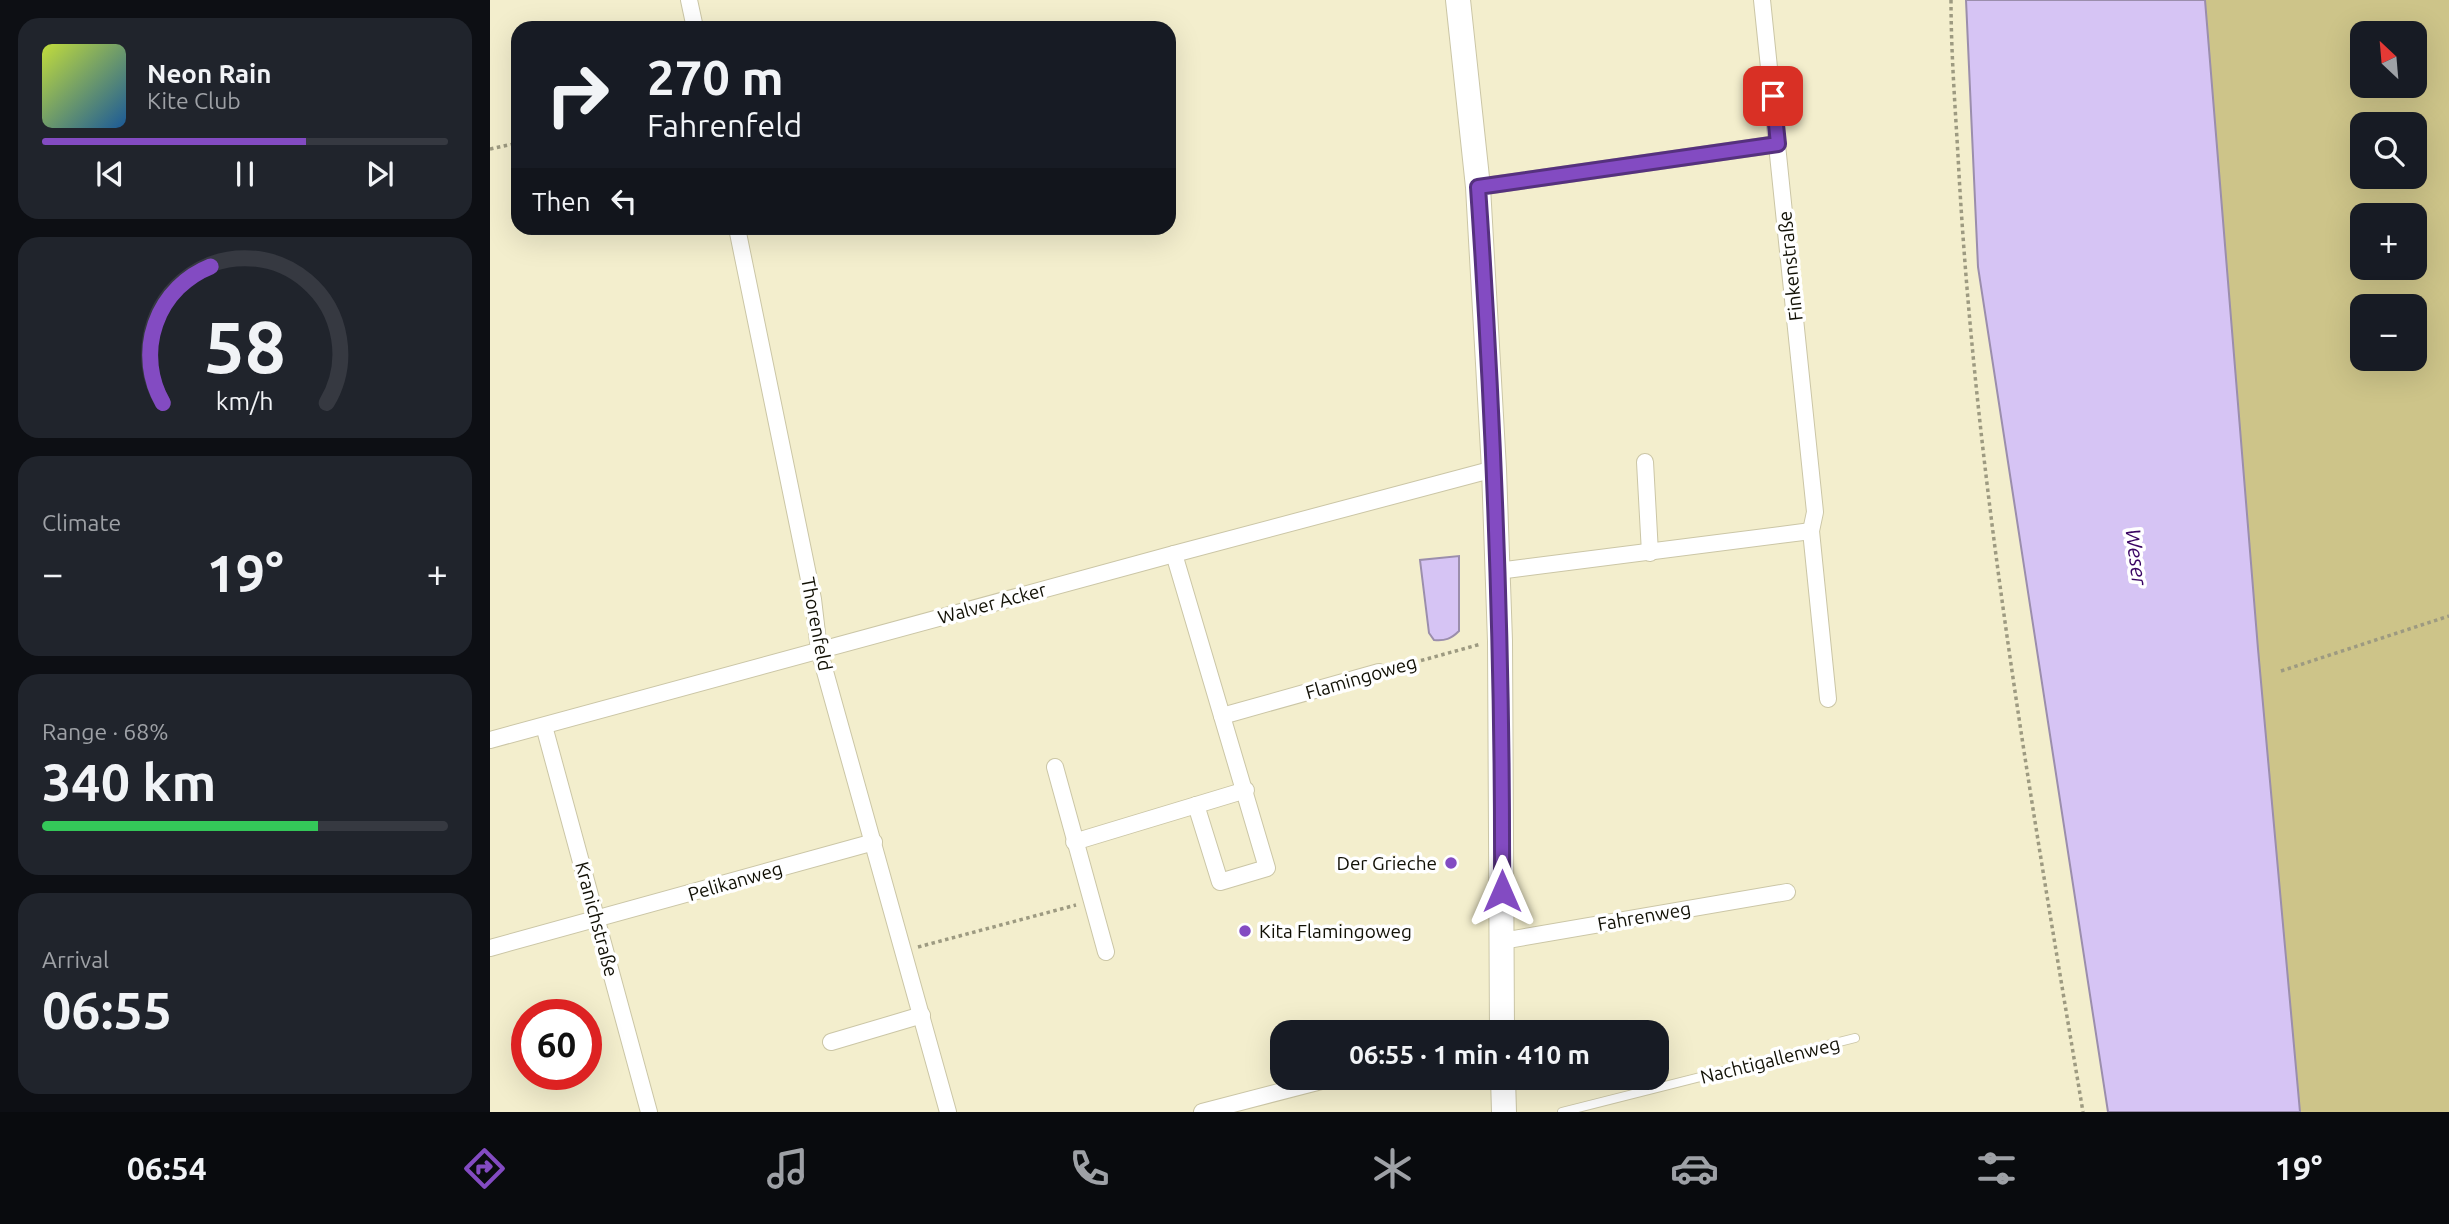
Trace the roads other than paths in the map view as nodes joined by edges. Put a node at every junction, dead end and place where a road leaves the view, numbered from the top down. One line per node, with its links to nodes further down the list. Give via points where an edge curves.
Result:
1 (689, 0): 4 (street)
2 (1458, 0): 6 (main road)
3 (1762, 0): 5 (street, Finkenstraße)
4 (694, 21)
5 (1778, 144): 6 (street); 10 (street, Finkenstraße, via 1815,512)
6 (1478, 187): 9 (main road)
7 (738, 235): 14 (street, Thorenfeld, via 813,599)
8 (1645, 462): 11 (street)
9 (1494, 469): 12 (street, Walver Acker); 13 (main road)
10 (1811, 531): 11 (street); 16 (street, Finkenstraße)
11 (1650, 553): 13 (street)
12 (1174, 554): 14 (street, Walver Acker); 17 (street)
13 (1498, 571): 27 (main road)
14 (819, 650): 18 (street, Walver Acker); 23 (street, Thorenfeld)
15 (1379, 672): 17 (street, Flamingoweg)
16 (1828, 699)
17 (1222, 716): 21 (street)
18 (544, 726): 19 (street, Walver Acker); 26 (street, Kranichstraße)
19 (490, 740)
20 (1055, 767): 24 (street)
21 (1246, 790): 22 (street); 22 (street, via 1268,868 1220,882)
22 (1196, 805): 24 (street)
23 (874, 842): 26 (street, Pelikanweg); 30 (street, Thorenfeld)
24 (1074, 842): 29 (street)
25 (1787, 892): 27 (street, Fahrenweg)
26 (597, 920): 28 (street, Pelikanweg); 36 (street, Kranichstraße)
27 (1502, 941): 31 (main road)
28 (490, 948)
29 (1106, 952)
30 (922, 1015): 33 (street); 37 (street, Thorenfeld)
31 (1502, 1020)
32 (1855, 1038): 40 (lane, Nachtigallenweg)
33 (831, 1042)
34 (1287, 1090): 38 (street)
35 (1503, 1090): 39 (main road)
36 (649, 1112)
37 (948, 1112)
38 (1202, 1112)
39 (1504, 1112)
40 (1562, 1112)

